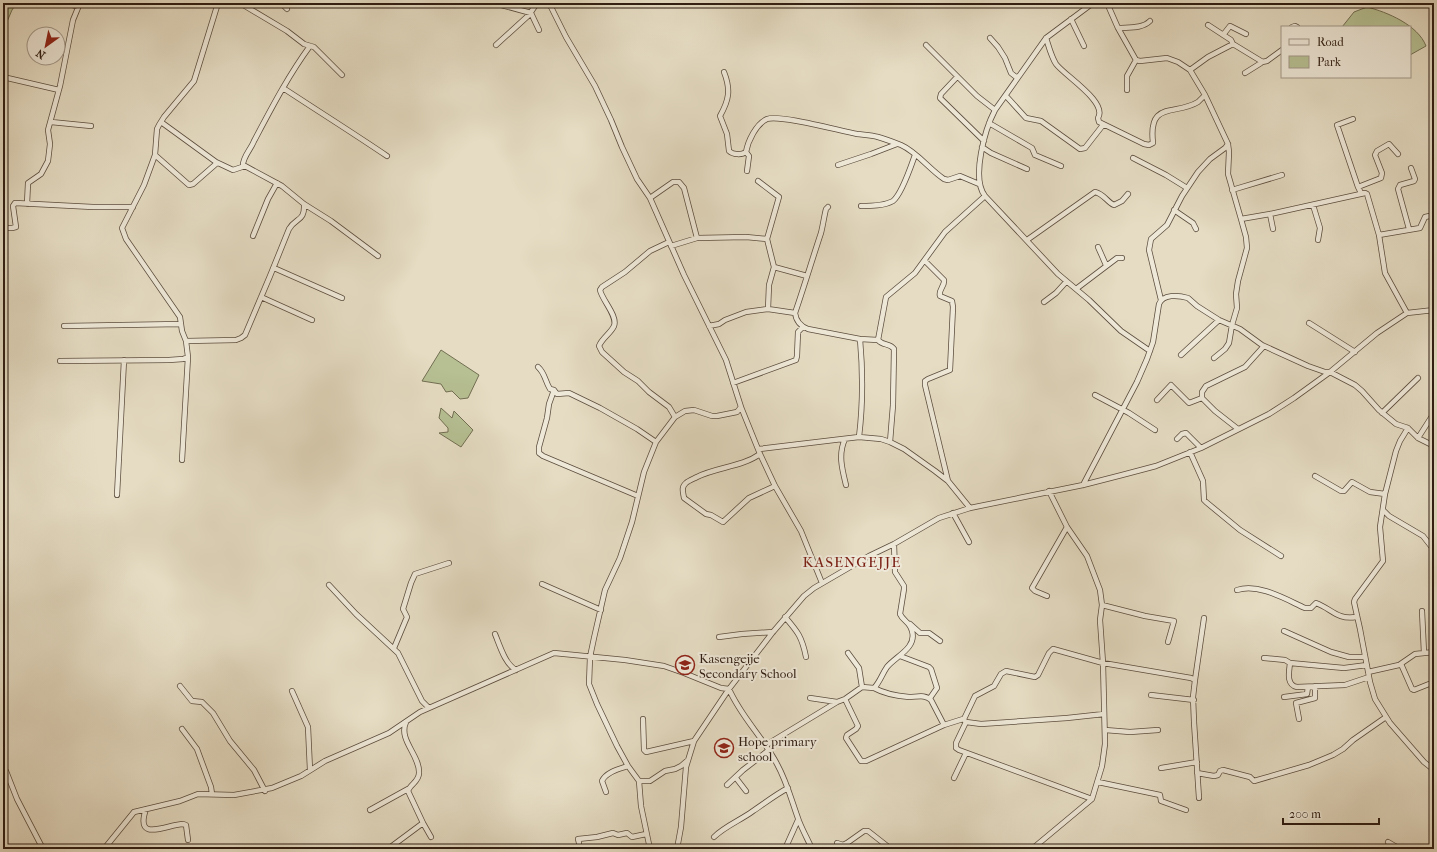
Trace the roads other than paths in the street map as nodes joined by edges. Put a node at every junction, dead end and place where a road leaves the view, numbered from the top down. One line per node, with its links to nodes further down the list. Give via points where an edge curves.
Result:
1 (67, 3): 10 (street)
2 (218, 3): 45 (street, via 194,81)
3 (240, 3): 25 (street)
4 (281, 3): 11 (street)
5 (494, 3): 12 (street)
6 (537, 3): 12 (street)
7 (549, 3): 76 (street, via 595,86 637,178)
8 (1093, 3): 13 (street)
9 (1107, 3): 16 (street)
10 (79, 5): 38 (street, via 74,15)
11 (287, 9)
12 (531, 13): 17 (street); 23 (street)
13 (1071, 19): 21 (street); 26 (street)
14 (1150, 21): 16 (street, via 1146,25)
15 (1208, 25): 19 (street)
16 (1118, 28): 28 (street)
17 (539, 30)
18 (1246, 34): 19 (street, via 1230,26)
19 (1223, 35): 22 (street)
20 (990, 38): 34 (street, via 1003,54 1012,74)
21 (1046, 38): 34 (street); 47 (street, via 1062,72 1082,87 1097,105 1100,111 1098,121)
22 (1233, 44): 29 (street); 30 (street)
23 (496, 45)
24 (926, 45): 36 (street)
25 (310, 46): 33 (street); 37 (street)
26 (1084, 46)
27 (1281, 52): 29 (street)
28 (1136, 60): 30 (street, via 1167,58); 39 (street, via 1127,76)
29 (1262, 62): 32 (street)
30 (1190, 70): 40 (street)
31 (724, 72): 53 (street, via 729,88 720,116 729,151 742,154)
32 (1245, 73)
33 (342, 75)
34 (1019, 76): 41 (street)
35 (3, 77): 38 (street)
36 (957, 77): 42 (street); 49 (street, via 940,98)
37 (283, 88): 57 (street); 61 (street, via 243,161)
38 (59, 90): 44 (street)
39 (1127, 90)
40 (1205, 95): 47 (street, via 1197,102 1158,116 1152,125 1153,142 1150,145); 51 (street)
41 (1006, 96): 42 (street); 47 (street, via 1026,118 1041,121 1080,149 1085,148)
42 (995, 110): 46 (street)
43 (1352, 119): 70 (street, via 1338,125)
44 (51, 122): 48 (street); 77 (street, via 48,130 48,161 41,174 28,183)
45 (161, 122): 55 (street, via 157,129); 59 (street)
46 (989, 123): 49 (street); 62 (street, via 1032,148 1035,155)
47 (1103, 125)
48 (91, 126)
49 (984, 141): 52 (street)
50 (897, 144): 53 (street, via 877,136 772,118 759,126); 56 (street); 60 (street)
51 (1228, 144): 71 (street, via 1206,163); 72 (street, via 1228,174)
52 (982, 147): 64 (street, via 991,154); 69 (street)
53 (746, 152): 65 (street, via 749,156)
54 (1398, 154): 70 (street, via 1389,144 1377,151 1375,154 1382,178)
55 (156, 155): 59 (street, via 189,184 193,184); 81 (street)
56 (915, 155): 69 (street, via 944,179 960,176); 80 (street, via 894,200 883,205)
57 (387, 156)
58 (1132, 158): 71 (street)
59 (217, 163): 61 (street, via 233,170)
60 (838, 165)
61 (243, 166): 68 (street)
62 (1061, 166)
63 (1411, 168): 90 (street, via 1416,179 1400,185 1398,189)
64 (1027, 170)
65 (747, 171)
66 (1282, 175): 72 (street)
67 (758, 181): 94 (street, via 779,197)
68 (277, 183): 78 (street); 92 (street)
69 (979, 184): 75 (street)
70 (1358, 187): 73 (street)
71 (1187, 188): 83 (street)
72 (1232, 190): 86 (street)
73 (1362, 193): 79 (street); 91 (street, via 1367,194)
74 (1128, 194): 95 (street, via 1114,205 1096,192)
75 (985, 196): 95 (street); 101 (street, via 948,229)
76 (650, 198): 93 (street, via 673,182 680,182 684,188); 97 (street)
77 (27, 204): 81 (street); 87 (street, via 14,203 16,226)
78 (304, 204): 99 (street); 104 (street, via 304,212 289,229)
79 (1313, 205): 84 (street); 96 (street, via 1320,228)
80 (861, 206)
81 (133, 207): 119 (street, via 122,228 126,239 178,313)
82 (828, 207): 105 (street)
83 (1174, 210): 88 (street, via 1193,223); 110 (street, via 1167,225 1151,239 1149,247)
84 (1270, 214): 86 (street); 89 (street)
85 (1434, 215): 90 (street, via 1425,217 1421,227)
86 (1241, 219): 120 (street, via 1247,248 1238,281 1237,308)
87 (3, 228)
88 (1196, 229)
89 (1273, 229)
90 (1409, 229): 91 (street)
91 (1379, 235): 115 (street, via 1386,275)
92 (253, 236)
93 (697, 238): 94 (street); 97 (street)
94 (767, 239): 103 (street)
95 (1027, 240): 106 (street)
96 (1318, 240)
97 (670, 244): 122 (street); 147 (street, via 650,251 602,287 601,296 615,321 599,346 602,352 630,377 669,407)
98 (1098, 247): 102 (street)
99 (378, 256)
100 (1122, 258): 102 (street, via 1118,257)
101 (925, 261): 125 (street, via 915,273 886,297); 163 (street, via 944,280 940,296 952,301 953,306 950,370 928,379 925,385)
102 (1106, 265): 107 (street)
103 (774, 267): 105 (street); 112 (street, via 768,285)
104 (274, 268): 108 (street); 109 (street)
105 (808, 276): 114 (street)
106 (1066, 282): 107 (street); 111 (street, via 1056,294)
107 (1076, 289): 128 (street, via 1120,331)
108 (261, 297): 116 (street); 126 (street, via 245,335 241,338)
109 (342, 298)
110 (1161, 300): 117 (street, via 1167,297 1186,297); 128 (street)
111 (1044, 302)
112 (768, 309): 114 (street); 122 (street, via 746,312)
113 (1434, 310): 115 (street)
114 (795, 313): 123 (street)
115 (1406, 314): 129 (street, via 1377,333)
116 (312, 320)
117 (1219, 320): 120 (street); 130 (street)
118 (1309, 323): 129 (street)
119 (181, 324): 121 (street); 126 (street)
120 (1232, 325): 127 (street); 132 (street, via 1228,346)
121 (64, 326)
122 (709, 326): 138 (street, via 726,360)
123 (803, 328): 124 (street); 138 (street, via 798,332 796,360)
124 (860, 339): 125 (street); 151 (street, via 862,399)
125 (878, 340): 156 (street, via 894,349 894,405)
126 (186, 341): 131 (street)
127 (1264, 346): 136 (street); 141 (street, via 1245,368 1204,388)
128 (1150, 351): 144 (street)
129 (1355, 352): 136 (street)
130 (1182, 355)
131 (188, 357): 133 (street, via 169,360); 161 (street)
132 (1214, 358)
133 (124, 360): 134 (street); 169 (street)
134 (60, 361)
135 (538, 367): 139 (street, via 543,371 550,389)
136 (1330, 372): 145 (street, via 1358,388); 150 (street, via 1281,407)
137 (1418, 378): 145 (street)
138 (733, 383): 143 (street)
139 (554, 390): 155 (street, via 557,394 568,393 600,408); 170 (street, via 539,453)
140 (1095, 395): 144 (street)
141 (1202, 398): 142 (street, via 1189,403 1171,385); 150 (street)
142 (1157, 400)
143 (741, 407): 147 (street, via 737,412 717,416 694,410 685,411); 159 (street)
144 (1122, 410): 149 (street); 165 (street)
145 (1382, 413): 148 (street, via 1396,424)
146 (1434, 413): 152 (street)
147 (675, 417): 155 (street)
148 (1408, 428): 152 (street); 168 (street, via 1400,441)
149 (1155, 430)
150 (1238, 430): 158 (street)
151 (859, 437): 153 (street); 156 (street, via 873,437)
152 (1418, 438): 157 (street)
153 (845, 439): 159 (street); 164 (street, via 840,453)
154 (1177, 439): 158 (street, via 1186,433)
155 (656, 442): 170 (street)
156 (890, 442): 163 (street, via 918,458)
157 (1434, 446)
158 (1201, 448): 160 (street)
159 (760, 452): 166 (street); 166 (street, via 751,460 690,480 682,490 684,498 706,514 723,522 748,498)
160 (1190, 452): 165 (street, via 1156,466); 178 (street, via 1202,478 1204,500 1240,530)
161 (182, 460)
162 (1315, 476): 168 (street, via 1341,491 1352,482 1370,492)
163 (948, 481): 171 (street)
164 (846, 485)
165 (1083, 485): 167 (street)
166 (775, 486): 180 (street, via 801,531)
167 (1049, 491): 171 (street); 174 (street)
168 (1385, 494): 172 (street)
169 (117, 495)
170 (638, 496): 186 (street, via 620,558 605,590)
171 (970, 508): 173 (street)
172 (1384, 511): 177 (street, via 1423,536); 189 (street, via 1380,527 1383,561 1355,599)
173 (953, 513): 175 (street); 176 (street)
174 (1067, 526): 184 (street, via 1032,588); 185 (street, via 1091,565 1100,590)
175 (969, 542)
176 (894, 544): 180 (street); 191 (street, via 896,575 904,589 900,614)
177 (1434, 550)
178 (1281, 556)
179 (449, 563): 198 (street, via 415,574 403,609 407,617)
180 (822, 583): 188 (street, via 804,596)
181 (542, 584): 186 (street)
182 (329, 585): 198 (street, via 356,614)
183 (1237, 590): 189 (street, via 1257,589 1309,609 1316,603 1335,615)
184 (1047, 596)
185 (1102, 605): 197 (street, via 1174,621); 208 (street, via 1100,620)
186 (601, 610): 203 (street)
187 (1422, 612): 201 (street)
188 (785, 617): 193 (street); 204 (street, via 800,635)
189 (1356, 617): 205 (street)
190 (1204, 618): 213 (street)
191 (910, 624): 196 (street, via 920,632 929,633); 202 (street, via 913,632 912,641)
192 (1284, 631): 205 (street, via 1331,652 1349,657)
193 (773, 632): 195 (street); 220 (street)
194 (495, 634): 211 (street, via 508,662)
195 (719, 637)
196 (940, 641)
197 (1168, 642)
198 (394, 648): 229 (street, via 422,701)
199 (1434, 652): 201 (street)
200 (848, 653): 217 (street, via 859,668)
201 (1424, 653): 209 (street, via 1411,656)
202 (900, 656): 219 (street, via 886,668); 225 (street, via 931,669 937,688)
203 (590, 657): 211 (street, via 554,653); 220 (street, via 664,666 716,687); 246 (street, via 589,684)
204 (806, 657)
205 (1365, 657): 210 (street)
206 (1264, 658): 207 (street, via 1285,660)
207 (1290, 663): 210 (street, via 1344,668); 218 (street, via 1292,685)
208 (1103, 664): 213 (street); 230 (street); 235 (street, via 1053,649 1035,677 1003,672 994,686 975,696)
209 (1401, 664): 212 (street); 214 (street, via 1411,689)
210 (1367, 665): 212 (street)
211 (516, 670): 229 (street)
212 (1368, 674): 216 (street, via 1345,685); 231 (street, via 1374,699)
213 (1195, 680): 227 (street)
214 (1429, 684)
215 (180, 686): 259 (street, via 192,701 202,702 213,713 230,741 254,770)
216 (1316, 686): 218 (street); 233 (street, via 1315,698 1296,703)
217 (862, 687): 219 (street); 226 (street)
218 (1308, 687): 223 (street, via 1307,694)
219 (874, 688): 225 (street, via 894,695)
220 (729, 689): 240 (street); 241 (street, via 739,710)
221 (292, 691): 248 (street, via 308,728)
222 (1151, 695): 227 (street)
223 (1284, 697)
224 (810, 698): 228 (street)
225 (930, 698): 236 (street)
226 (845, 699): 228 (street); 236 (street, via 858,726 846,738 861,761 894,749)
227 (1194, 700): 245 (street)
228 (837, 702): 241 (street)
229 (429, 708): 234 (street)
230 (1104, 714): 235 (street, via 981,724); 238 (street)
231 (1386, 718): 249 (street); 251 (street, via 1332,755 1274,776 1254,781 1250,777 1223,770 1214,776)
232 (643, 719): 240 (street, via 646,752)
233 (1299, 719)
234 (406, 721): 248 (street, via 389,733); 258 (street, via 403,729 419,773 418,780)
235 (965, 721): 236 (street, via 962,719); 243 (street, via 955,746)
236 (944, 725)
237 (182, 729): 262 (street, via 197,749)
238 (1105, 730): 239 (street); 255 (street, via 1104,759)
239 (1158, 730)
240 (694, 741): 244 (street)
241 (766, 745): 242 (street)
242 (769, 750): 252 (street); 257 (street)
243 (966, 753): 253 (street); 264 (street)
244 (688, 760): 254 (street, via 650,781); 281 (street)
245 (1197, 762): 247 (street); 251 (street)
246 (628, 766): 254 (street); 260 (street, via 604,777 602,781)
247 (1161, 768)
248 (310, 770): 259 (street)
249 (1434, 770)
250 (6, 771): 277 (street)
251 (1197, 773): 263 (street)
252 (736, 778): 256 (street); 261 (street)
253 (954, 778)
254 (639, 781): 270 (street, via 640,806)
255 (1098, 782): 264 (street); 267 (street, via 1160,795 1161,801)
256 (727, 784)
257 (788, 788): 268 (street); 272 (street)
258 (408, 789): 266 (street); 269 (street)
259 (265, 790): 262 (street, via 234,795)
260 (606, 792)
261 (746, 792)
262 (212, 794): 265 (street, via 198,794)
263 (1199, 798)
264 (1092, 799): 285 (street)
265 (146, 809): 273 (street, via 144,819 148,829 183,824 187,829); 278 (street, via 131,815)
266 (370, 810)
267 (1186, 810)
268 (798, 820): 282 (street); 283 (street)
269 (423, 823): 271 (street); 279 (street)
270 (646, 834): 275 (street, via 632,837 627,833 613,833 578,839); 280 (street)
271 (431, 837)
272 (714, 837)
273 (188, 840)
274 (1388, 842): 286 (street)
275 (579, 843)
276 (837, 844): 284 (street, via 843,845 866,831 871,832)
277 (43, 849)
278 (104, 849)
279 (388, 849)
280 (650, 849)
281 (678, 849)
282 (785, 849)
283 (812, 849)
284 (890, 849)
285 (1032, 849)
286 (1400, 849)

